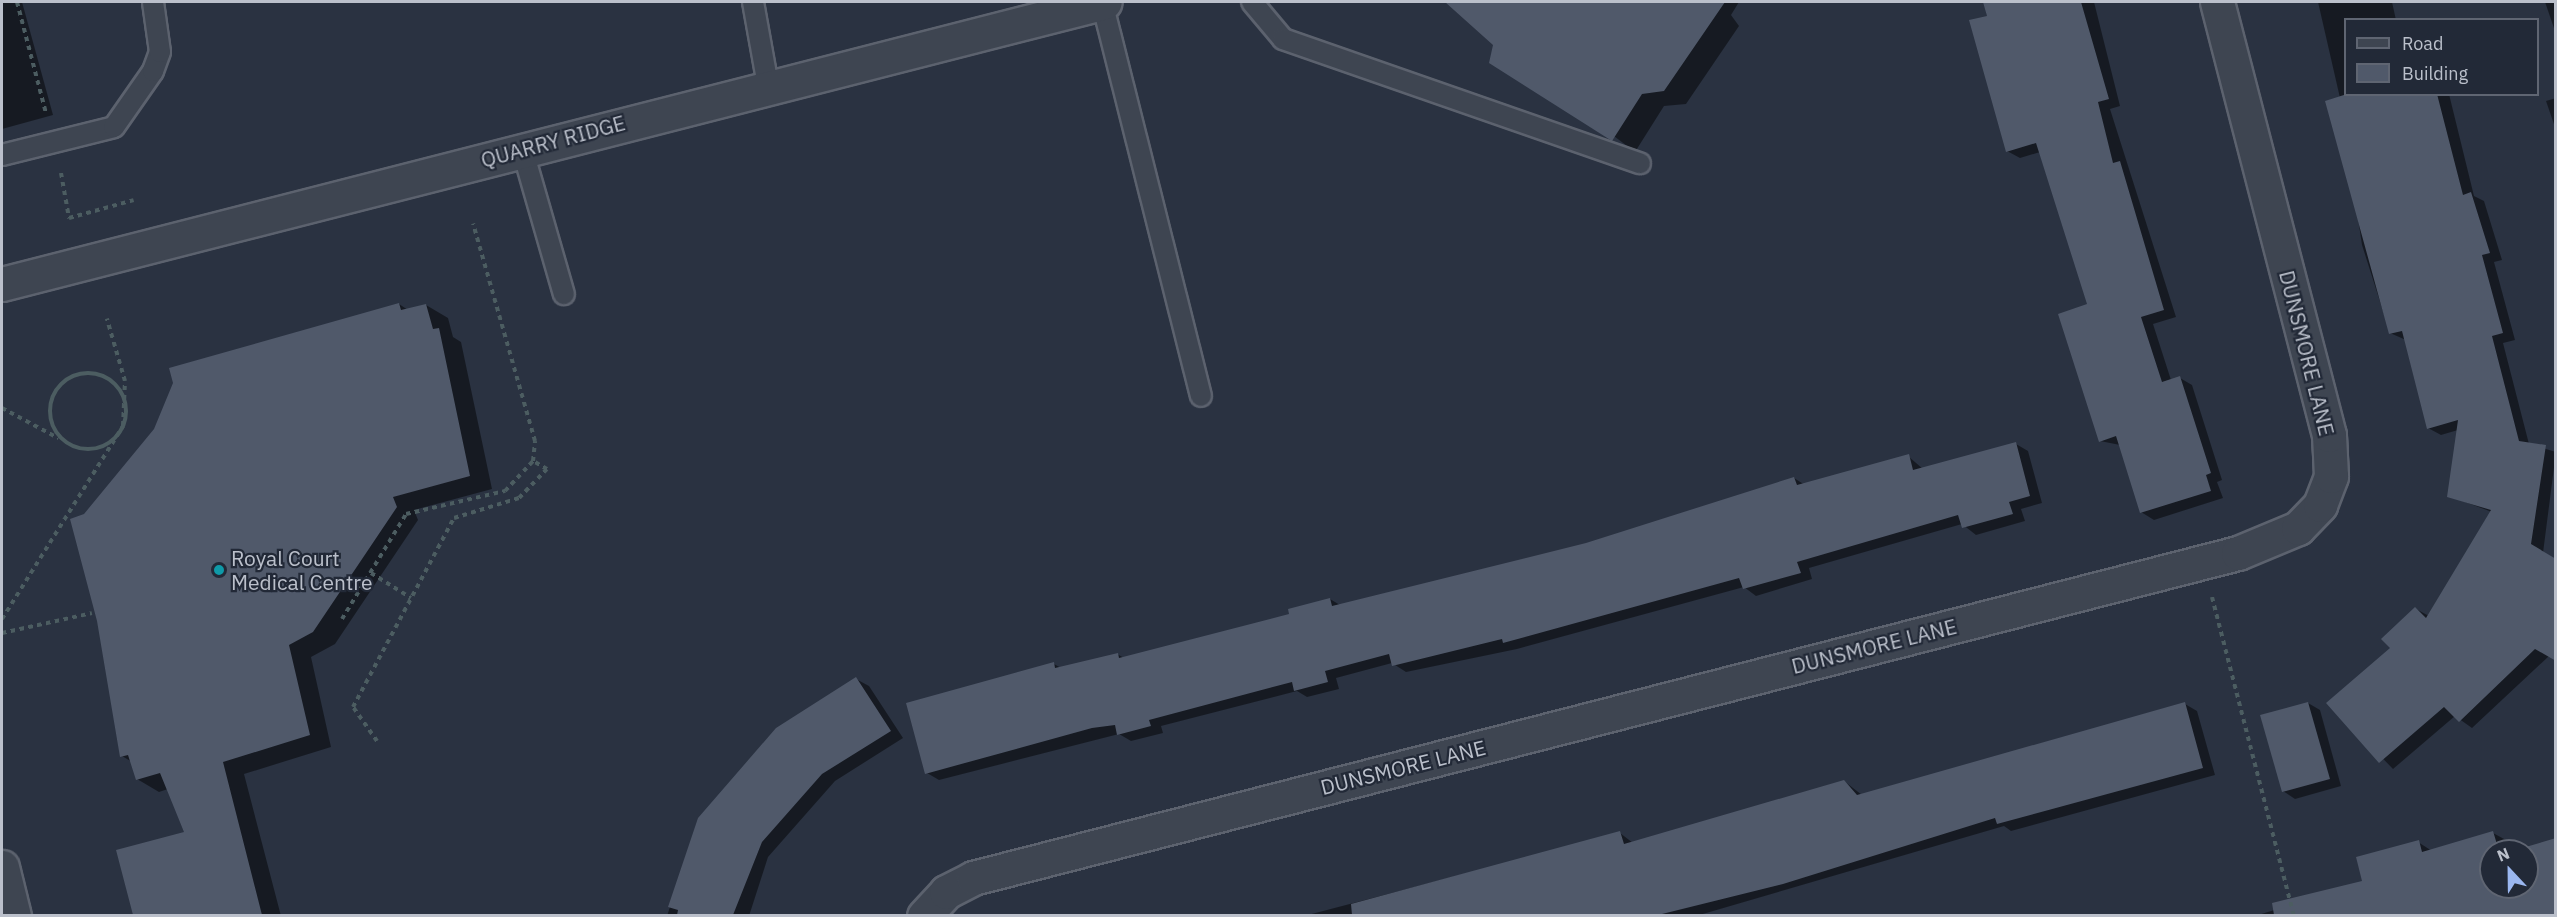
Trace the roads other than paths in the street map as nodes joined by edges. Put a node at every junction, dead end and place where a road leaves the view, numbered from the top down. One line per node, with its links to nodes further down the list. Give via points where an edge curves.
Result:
1 (153, 2): 8 (lane, via 160,52 153,71 114,127)
2 (753, 2): 6 (lane)
3 (1103, 2): 6 (street, QUARRY RIDGE); 12 (lane)
4 (1252, 2): 9 (lane, via 1282,39)
5 (2217, 2): 15 (street, DUNSMORE LANE, via 2329,435 2331,476 2320,505 2298,528 2274,543 2203,562 973,878 946,892)
6 (768, 86): 7 (street, QUARRY RIDGE)
7 (522, 148): 10 (street, QUARRY RIDGE); 11 (lane)
8 (2, 155)
9 (1640, 163)
10 (2, 285)
11 (564, 294)
12 (1201, 396)
13 (2, 867): 14 (street)
14 (14, 915)
15 (924, 915)

